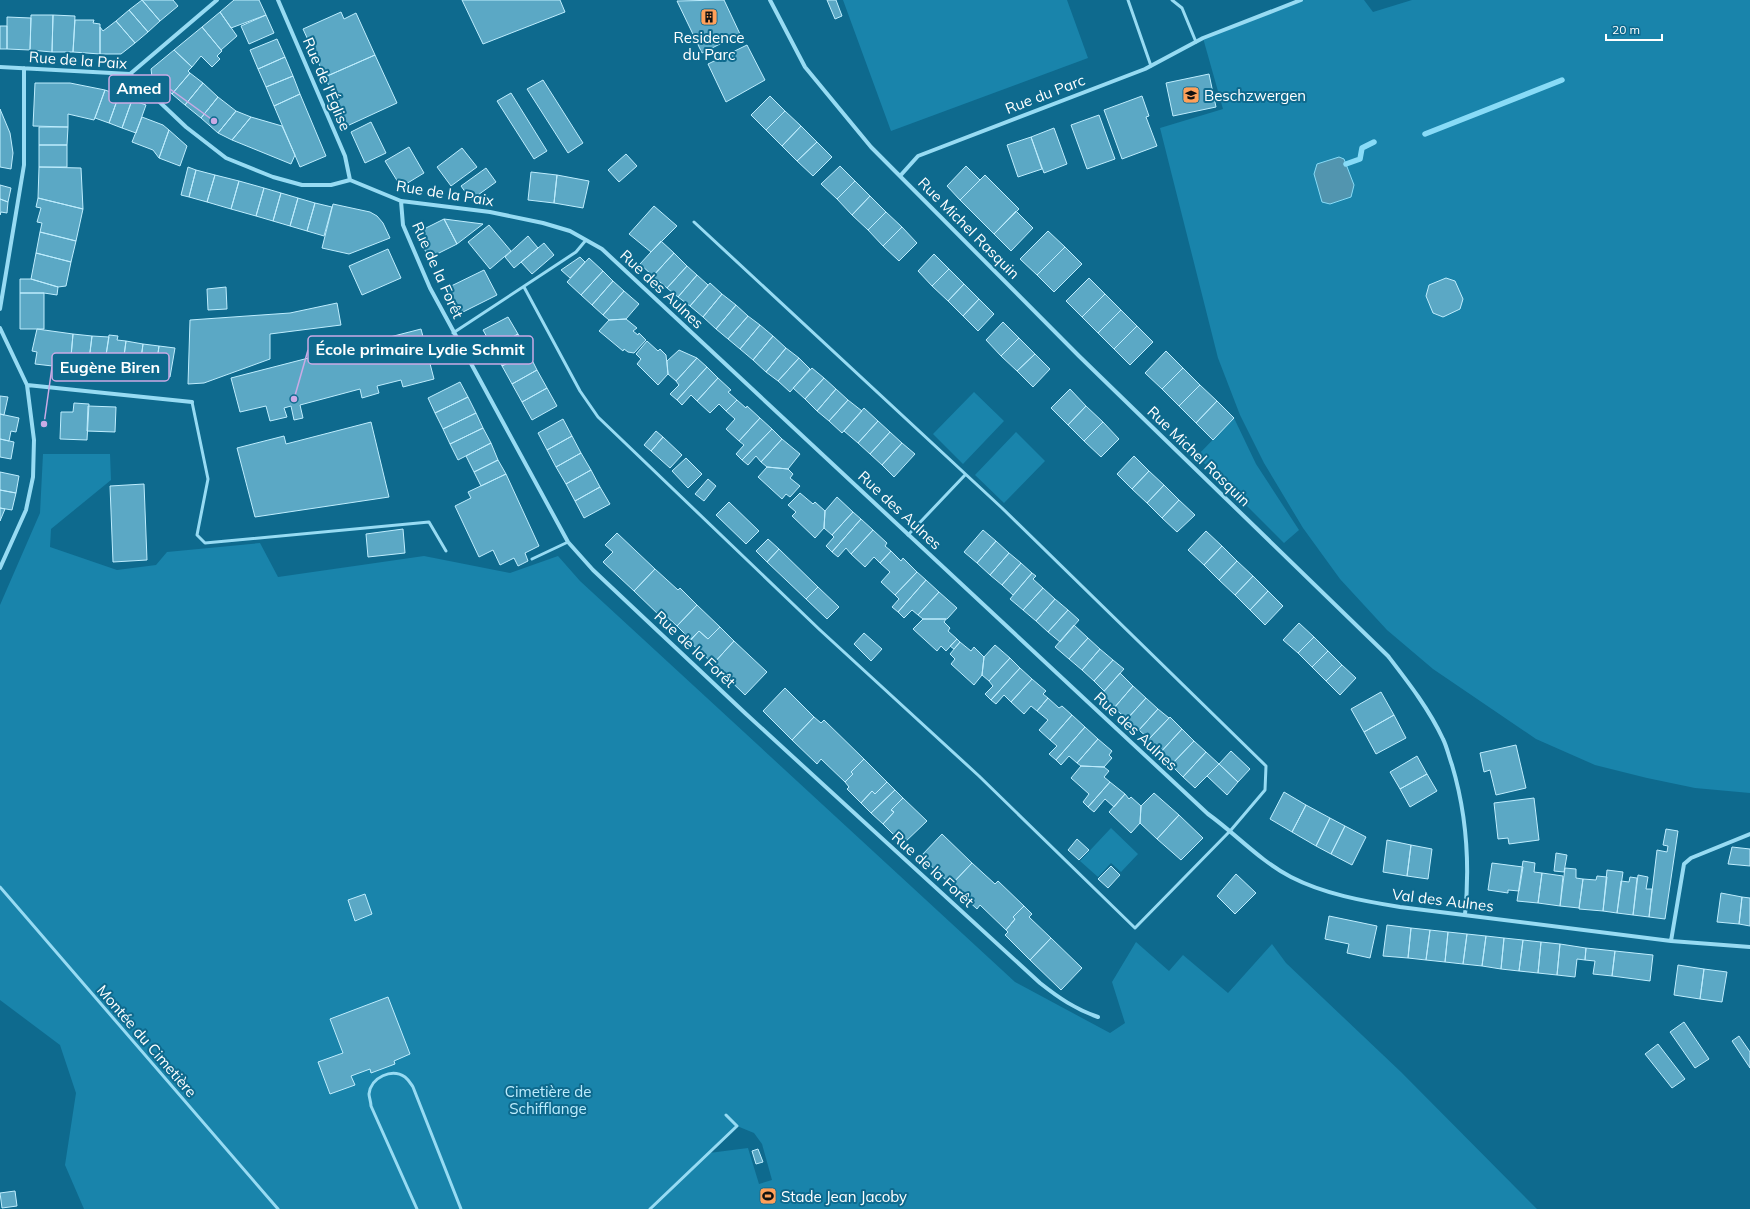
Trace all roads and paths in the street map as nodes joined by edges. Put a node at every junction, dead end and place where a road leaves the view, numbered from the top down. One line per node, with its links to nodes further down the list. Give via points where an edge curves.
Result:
1 (217, 0): 11 (street)
2 (278, 0): 13 (street, Rue de l'Église, via 345,156)
3 (770, 0): 12 (street, Rue Michel Rasquin, via 805,67 871,147)
4 (1128, 0): 8 (lane)
5 (1172, 0): 7 (lane, via 1182,8)
6 (1301, 0): 7 (street, Rue du Parc)
7 (1196, 42): 8 (street, Rue du Parc)
8 (1151, 66): 12 (street, Rue du Parc, via 918,156)
9 (0, 67): 10 (street, Rue de la Paix)
10 (24, 68): 11 (street, Rue de la Paix); 19 (street, via 24,165)
11 (130, 74): 13 (street, Rue de la Paix, via 186,127 226,158 273,177 302,185 331,185)
12 (900, 176): 33 (street, Rue Michel Rasquin, via 1079,356 1388,656 1418,695 1444,740 1459,788 1466,828 1468,880)
13 (350, 180): 14 (street, Rue de la Paix)
14 (401, 201): 16 (street, Rue de la Paix, via 490,212); 21 (street, Rue de la Forêt, via 403,225)
15 (694, 222): 24 (lane)
16 (543, 223): 17 (street, Rue des Aulnes, via 570,230)
17 (586, 240): 18 (lane, via 576,252); 25 (street, Rue des Aulnes, via 608,255)
18 (524, 287): 21 (lane); 30 (lane, via 580,391 598,417 820,630 979,776 1135,928)
19 (0, 309)
20 (0, 328): 22 (street)
21 (453, 333): 26 (street, Rue de la Forêt)
22 (27, 385): 23 (street); 29 (street, via 34,440 33,477 26,510)
23 (192, 402): 27 (lane, via 208,479 197,535 205,543 429,522)
24 (965, 475): 25 (lane); 30 (lane, via 1266,766 1265,790)
25 (908, 535): 30 (street, Rue des Aulnes, via 1208,814)
26 (568, 542): 28 (lane); 36 (street, Rue de la Forêt, via 593,570 734,702 1040,983 1078,1010)
27 (446, 551)
28 (532, 559)
29 (0, 568)
30 (1231, 830): 33 (street, Val des Aulnes, via 1251,849 1284,873 1326,891 1358,900)
31 (1750, 834): 34 (street, via 1691,858 1684,864)
32 (0, 887): 38 (lane, Montée du Cimetière)
33 (1465, 916): 34 (street, Val des Aulnes)
34 (1671, 941): 35 (street, Val des Aulnes)
35 (1750, 947)
36 (1098, 1017)
37 (726, 1115): 41 (lane, via 737,1126)
38 (278, 1209)
39 (417, 1209): 40 (lane, via 372,1106 369,1094 373,1083 382,1075 395,1073 406,1078 413,1087)
40 (461, 1209)
41 (650, 1209)

